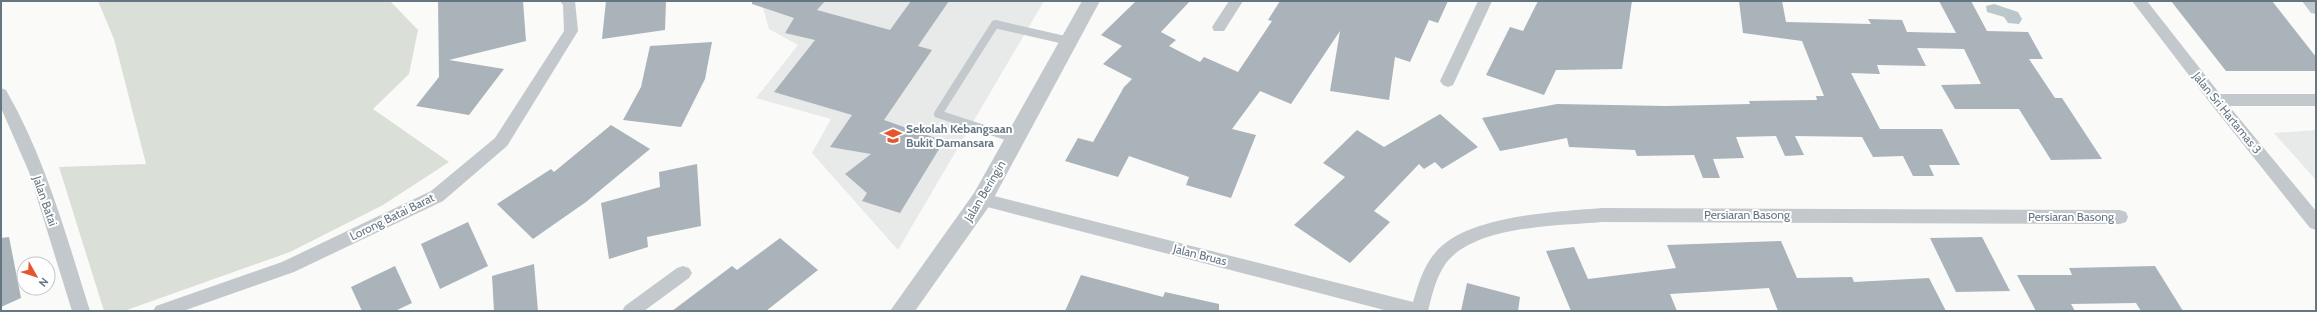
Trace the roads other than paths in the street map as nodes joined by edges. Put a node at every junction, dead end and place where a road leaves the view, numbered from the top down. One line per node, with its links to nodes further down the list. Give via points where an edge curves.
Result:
1 (567, 1): 20 (street, Lorong Batai Barat, via 570,4 571,31 501,142 437,196 288,267)
2 (1090, 1): 9 (street, Jalan Beringin)
3 (1236, 1): 8 (street)
4 (1485, 1): 10 (street)
5 (2139, 1): 12 (street, Jalan Sri Hartamas 3)
6 (2309, 1): 7 (street)
7 (2316, 9)
8 (1219, 28)
9 (1069, 41): 14 (street, Jalan Beringin); 14 (lane, via 996,24 938,114)
10 (1448, 81)
11 (1, 94): 19 (street, Jalan Batai, via 16,119)
12 (2216, 100): 13 (street); 17 (street, Jalan Sri Hartamas 3)
13 (2316, 100)
14 (1016, 140): 15 (street, Jalan Beringin)
15 (982, 199): 22 (street, Jalan Beringin); 23 (street, Jalan Bruas)
16 (2120, 217): 23 (street, Persiaran Basong, via 1602,215 1525,223 1474,235 1446,252 1431,273)
17 (2316, 223)
18 (684, 272): 21 (street)
19 (81, 311)
20 (162, 311)
21 (631, 311)
22 (902, 311)
23 (1418, 311)

